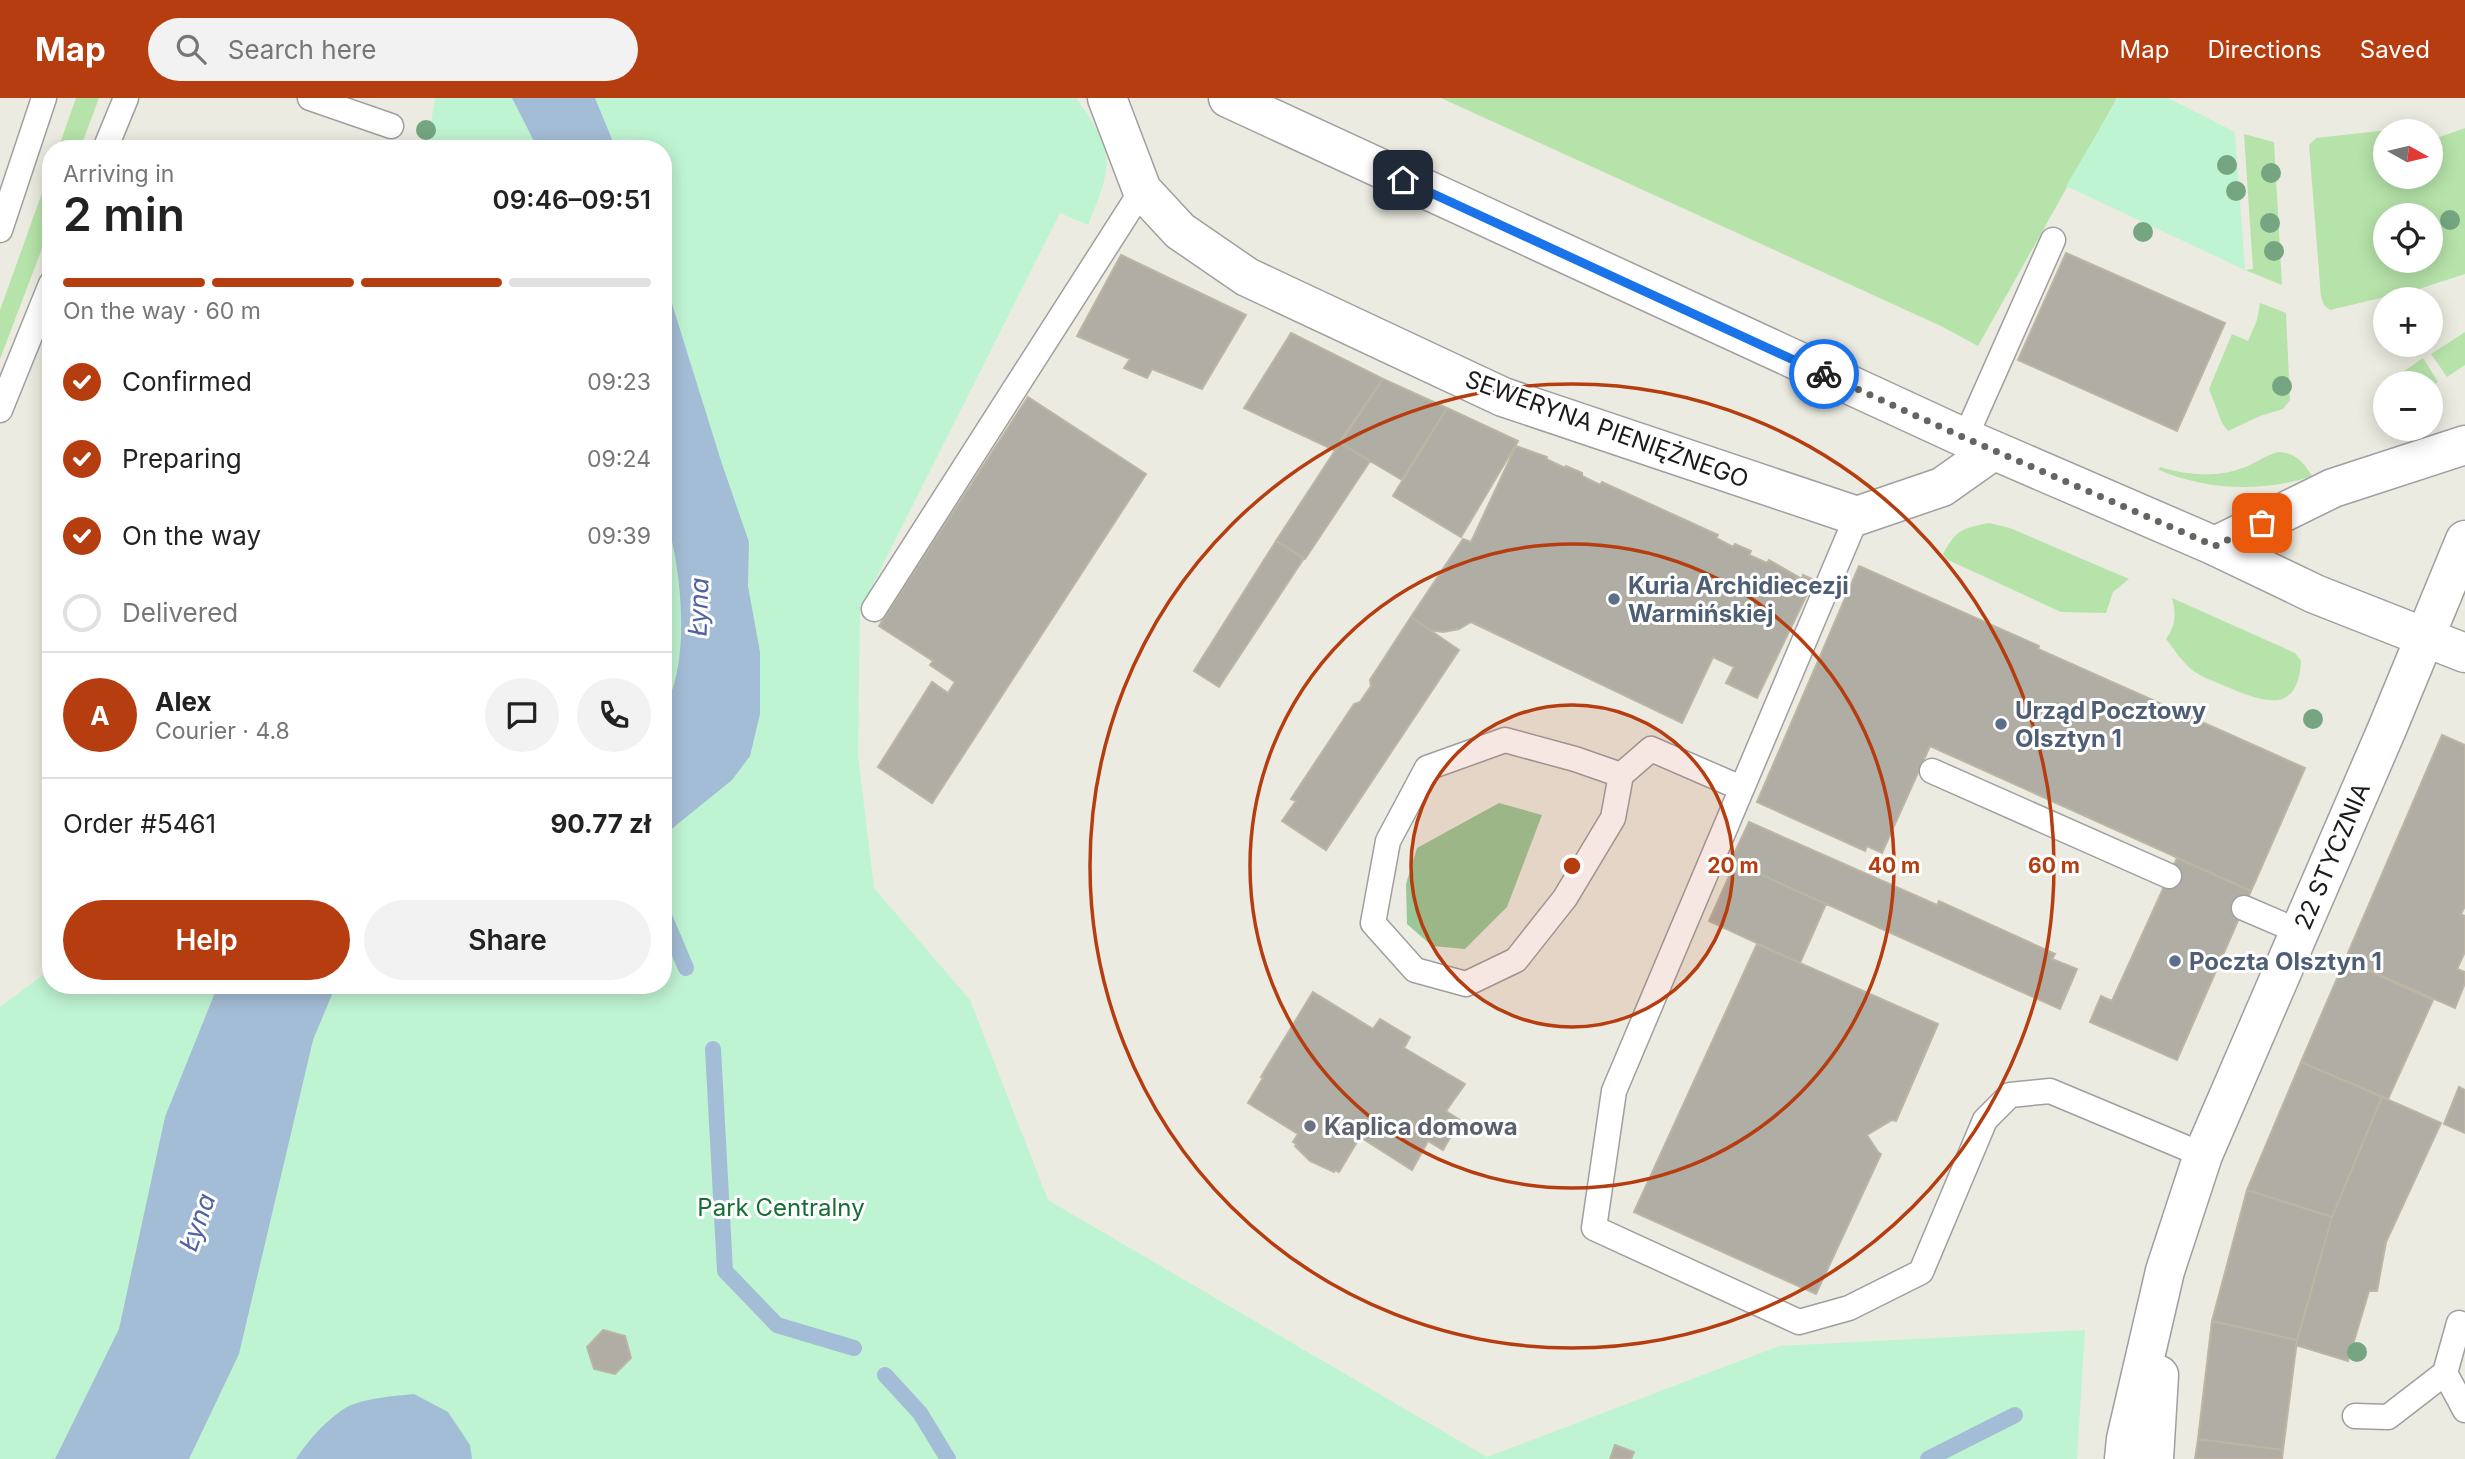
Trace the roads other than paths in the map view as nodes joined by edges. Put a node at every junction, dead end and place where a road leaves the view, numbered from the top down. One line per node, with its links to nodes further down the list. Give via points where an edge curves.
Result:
1 (44, 98): 9 (lane)
2 (126, 98): 7 (lane)
3 (310, 98): 6 (lane)
4 (1107, 98): 8 (street, SEWERYNA PIENIĘŻNEGO)
5 (1228, 98): 13 (street)
6 (391, 126)
7 (109, 140)
8 (1142, 190): 15 (street, SEWERYNA PIENIĘŻNEGO, via 1180,231 1247,277 1503,397); 18 (lane)
9 (0, 230)
10 (2053, 240): 13 (lane)
11 (42, 306): 12 (lane)
12 (0, 410)
13 (1979, 445): 15 (street, via 1942,487); 17 (street)
14 (2465, 445): 17 (street, via 2333,488)
15 (1857, 516): 23 (lane)
16 (2465, 540): 19 (street, 22 STYCZNIA)
17 (2215, 546): 19 (street, via 2315,594)
18 (874, 610)
19 (2424, 637): 20 (street); 26 (street, 22 STYCZNIA)
20 (2465, 653)
21 (1932, 772): 24 (lane)
22 (1621, 775): 22 (lane, via 1505,740 1427,768 1388,841 1373,923 1415,970 1466,984 1516,960 1565,898 1613,818); 23 (lane, via 1651,748)
23 (1741, 789): 27 (lane, via 1614,1091 1594,1228 1799,1322 1849,1308 1921,1272 1985,1120 2010,1095 2050,1091)
24 (2169, 876)
25 (2244, 908): 26 (lane)
26 (2300, 932): 27 (street, 22 STYCZNIA)
27 (2203, 1155): 28 (street, 22 STYCZNIA)
28 (2165, 1271): 33 (street, 22 STYCZNIA); 34 (street, 22 STYCZNIA)
29 (2459, 1323): 30 (lane)
30 (2445, 1373): 31 (lane); 32 (lane, via 2388,1417)
31 (2465, 1410)
32 (2355, 1416)
33 (2124, 1459)
34 (2154, 1459)

